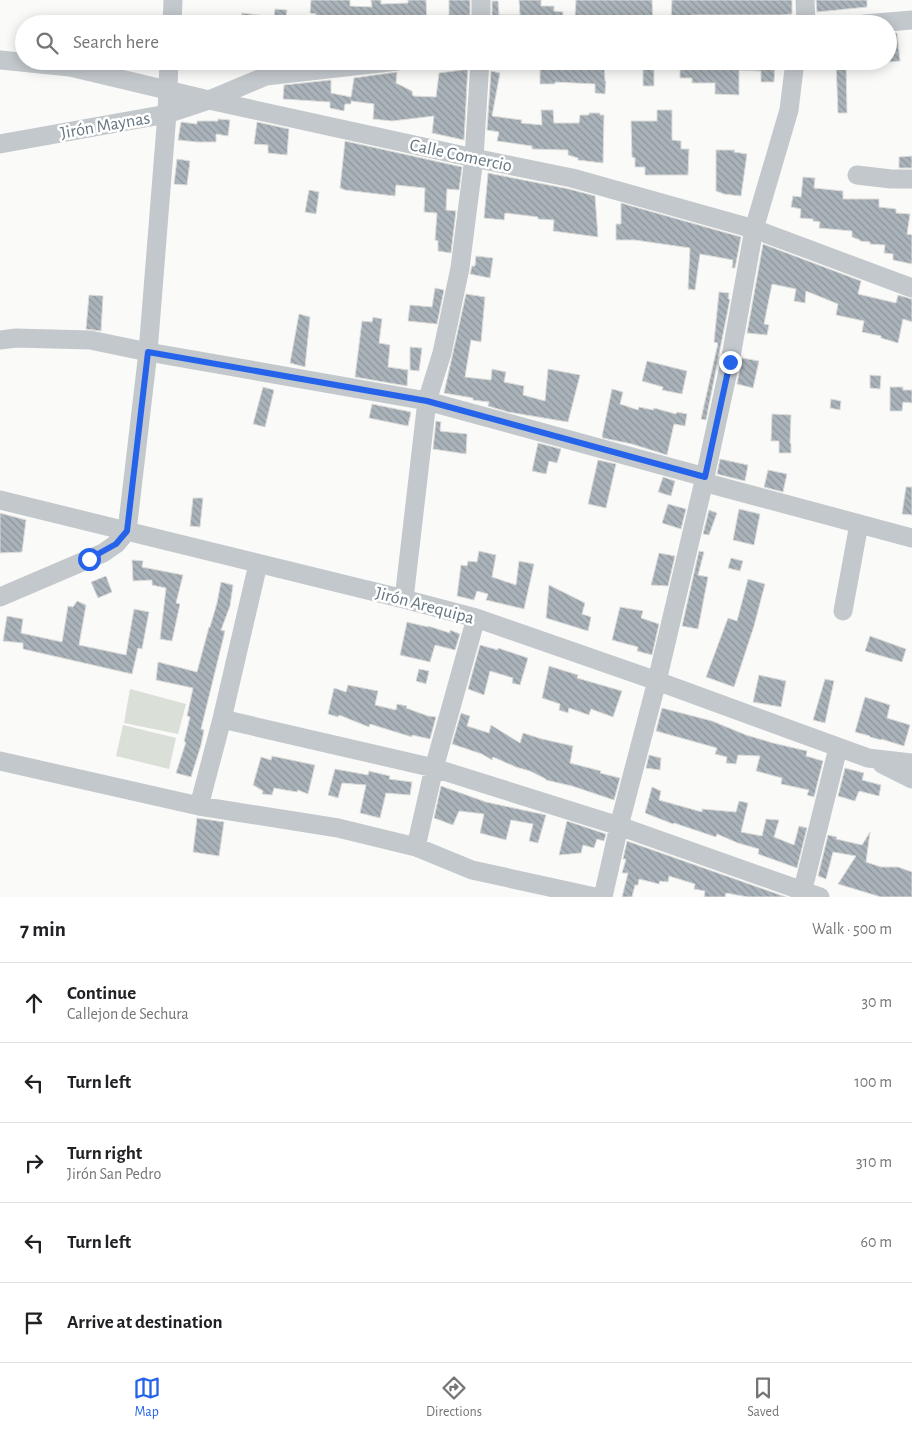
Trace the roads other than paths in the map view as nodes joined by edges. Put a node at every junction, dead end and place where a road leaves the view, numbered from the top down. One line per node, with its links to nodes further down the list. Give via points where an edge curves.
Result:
1 (173, 0): 4 (street)
2 (481, 0): 5 (street)
3 (805, 0): 6 (street)
4 (172, 15)
5 (481, 15)
6 (806, 15)
7 (912, 20): 8 (street)
8 (897, 21)
9 (0, 60): 10 (street, Calle Comercio)
10 (15, 62)
11 (83, 70): 16 (street, Calle Comercio)
12 (169, 70): 16 (street)
13 (319, 70): 17 (street, Jirón Maynas, via 266,76)
14 (479, 70): 20 (street)
15 (794, 70): 23 (street, via 786,124)
16 (168, 89): 17 (street, Calle Comercio); 18 (street)
17 (209, 100): 18 (street, Jirón Maynas); 20 (street, Calle Comercio)
18 (167, 114): 19 (street, Jirón Maynas); 26 (street)
19 (0, 144)
20 (474, 158): 23 (street, Calle Comercio, via 572,178); 27 (street, via 460,268 442,353)
21 (857, 175): 22 (street)
22 (912, 178)
23 (754, 229): 24 (street, Calle Comercio); 28 (street)
24 (912, 288)
25 (0, 340): 26 (street, via 90,340)
26 (148, 352): 27 (street); 31 (street)
27 (427, 401): 28 (street); 35 (street)
28 (704, 480): 30 (street); 38 (street)
29 (0, 500): 31 (street, Jirón Arequipa)
30 (859, 524): 32 (street); 36 (street)
31 (127, 531): 33 (street, Jirón Arequipa); 34 (street, via 103,553)
32 (912, 538)
33 (258, 564): 35 (street, Jirón Arequipa); 39 (street)
34 (0, 597)
35 (404, 599): 37 (street, Jirón Arequipa)
36 (842, 611)
37 (476, 618): 38 (street, Jirón Arequipa); 44 (street)
38 (658, 681): 40 (street, Jirón Arequipa); 47 (street)
39 (222, 719): 44 (street); 46 (street)
40 (838, 748): 41 (street, Jirón Arequipa); 49 (street)
41 (868, 758): 43 (street); 45 (street)
42 (0, 761): 46 (street)
43 (912, 763)
44 (434, 768): 47 (street); 48 (street)
45 (912, 779)
46 (199, 806): 48 (street, via 338,828)
47 (619, 826): 49 (street); 51 (street)
48 (416, 847): 50 (street, via 472,870)
49 (808, 895)
50 (595, 897)
51 (603, 897)

